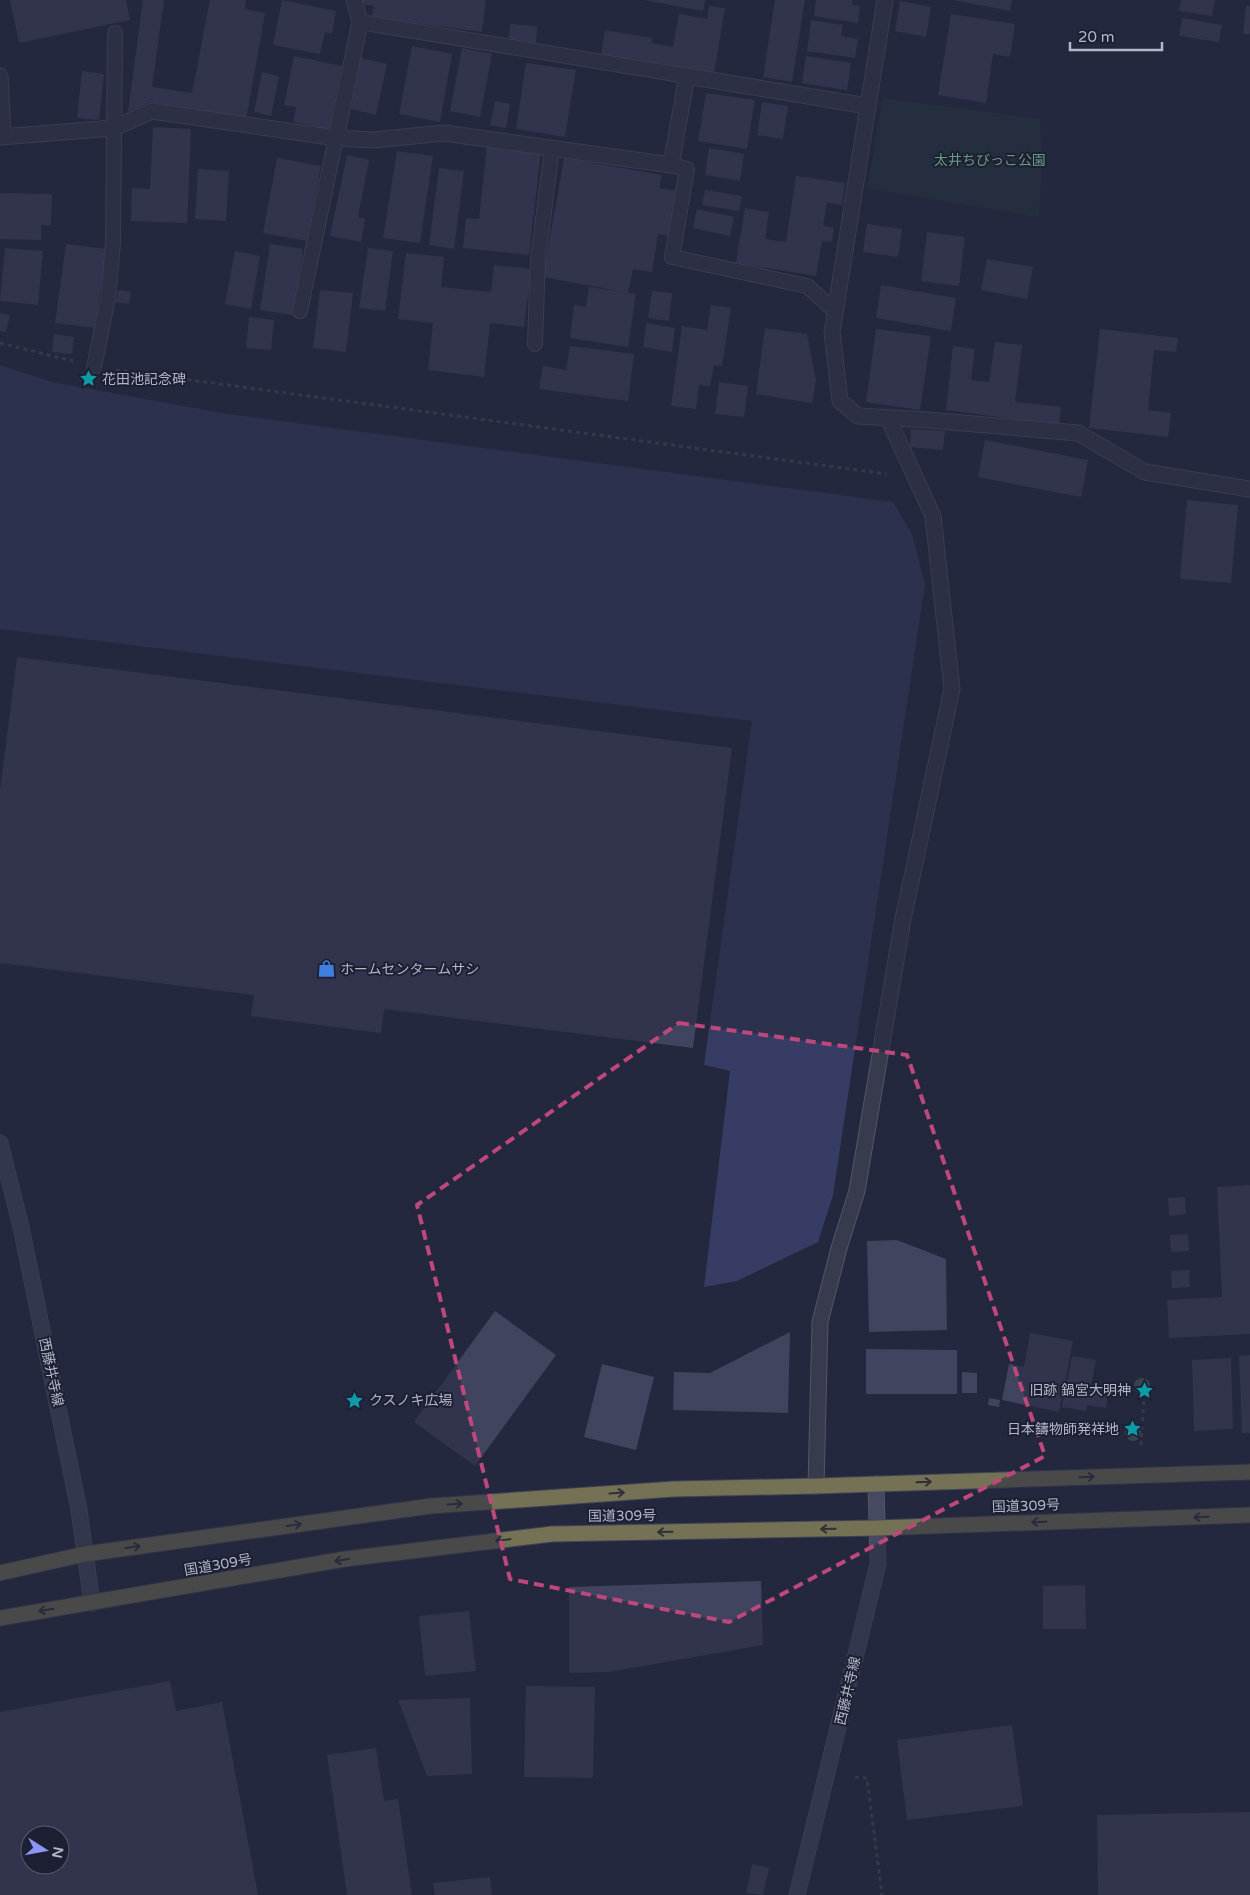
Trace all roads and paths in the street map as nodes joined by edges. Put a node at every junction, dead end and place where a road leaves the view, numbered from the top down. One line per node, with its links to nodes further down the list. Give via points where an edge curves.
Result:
1 (354, 0): 3 (street)
2 (885, 0): 7 (street)
3 (360, 22): 6 (lane); 10 (street)
4 (115, 33): 8 (lane)
5 (0, 76): 9 (street)
6 (686, 76): 7 (street); 12 (street)
7 (867, 106): 13 (street)
8 (114, 128): 9 (street); 10 (street, via 152,110); 17 (lane, via 113,243 108,298)
9 (1, 136)
10 (336, 138): 11 (street, via 374,140 444,133); 14 (lane)
11 (552, 148): 12 (street); 16 (lane, via 538,259)
12 (671, 165): 13 (lane, via 687,169 672,257 807,286)
13 (835, 311): 18 (street, via 832,332 840,401 858,416)
14 (300, 312)
15 (0, 343): 17 (path)
16 (535, 344)
17 (94, 367): 19 (path)
18 (888, 418): 19 (street); 20 (street, via 1078,433 1145,472)
19 (915, 478): 26 (street, via 933,516 952,689 903,920 857,1191 820,1322)
20 (1250, 489)
21 (0, 1143): 29 (main road, 西藤井寺線, via 21,1227 79,1510)
22 (1144, 1397): 23 (path)
23 (1141, 1445)
24 (1250, 1472): 25 (highway, 国道309号, one-way to 24)
25 (876, 1484): 26 (highway, 国道309号); 28 (main road, 西藤井寺線)
26 (816, 1486): 29 (highway, 国道309号, one-way to 26, via 431,1506 674,1489)
27 (1250, 1515): 28 (highway, 国道309号, one-way to 28)
28 (876, 1528): 31 (highway, 国道309号, one-way to 31, via 552,1534 345,1559); 34 (main road, 西藤井寺線, via 878,1564)
29 (85, 1554): 30 (highway, 国道309号); 31 (main road, 西藤井寺線)
30 (0, 1573)
31 (92, 1603): 32 (highway, 国道309号, one-way to 32)
32 (0, 1618)
33 (855, 1777): 35 (path, via 867,1778)
34 (797, 1895)
35 (882, 1895)

